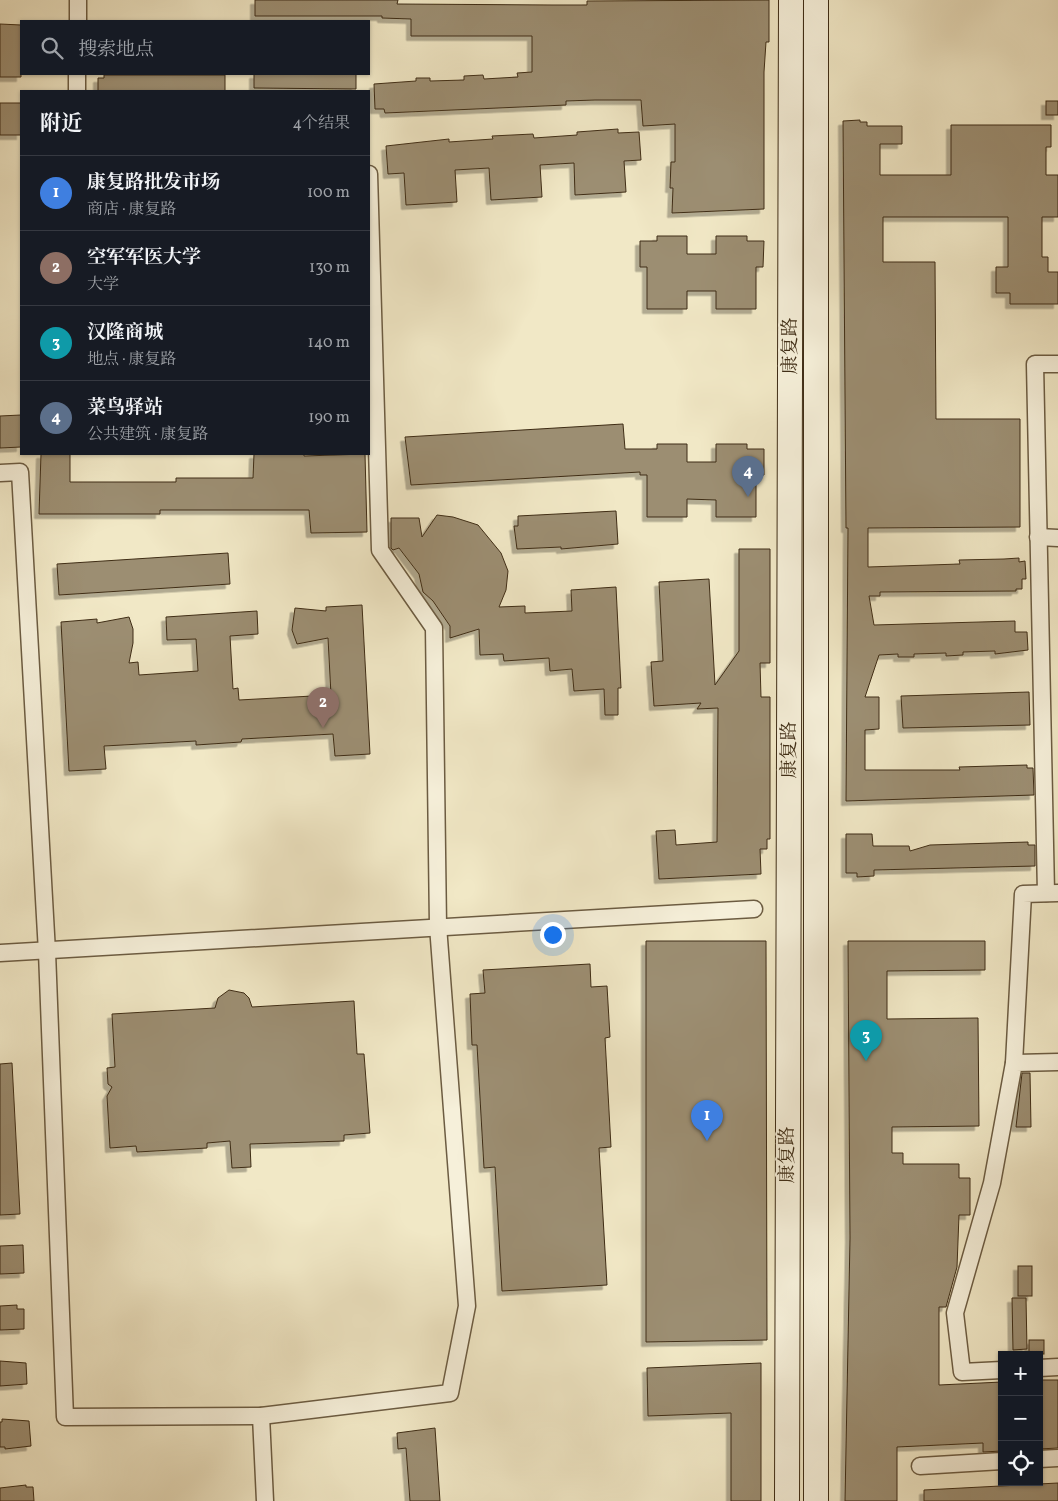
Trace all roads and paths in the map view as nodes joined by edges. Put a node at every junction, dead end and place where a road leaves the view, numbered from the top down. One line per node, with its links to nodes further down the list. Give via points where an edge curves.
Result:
1 (78, 0): 4 (street)
2 (791, 0): 28 (main road, 康复路)
3 (816, 0): 29 (main road, 康复路)
4 (78, 20)
5 (77, 75): 6 (street)
6 (77, 90)
7 (370, 208): 14 (street, via 380,550 434,628)
8 (1058, 364): 10 (street, via 1035,364)
9 (0, 473): 15 (street, via 20,472)
10 (1038, 537): 11 (street); 12 (street)
11 (1058, 538)
12 (1052, 893): 18 (street, via 1023,894)
13 (754, 909): 14 (street)
14 (438, 926): 15 (street); 22 (street, via 467,1306 450,1393)
15 (47, 951): 16 (street); 22 (street, via 65,1418)
16 (0, 952)
17 (1058, 1062): 18 (street)
18 (1014, 1063): 21 (street, via 992,1182 955,1313 962,1372)
19 (1058, 1367): 20 (street)
20 (1043, 1368)
21 (998, 1370)
22 (261, 1416): 27 (street)
23 (1058, 1458): 24 (street)
24 (1043, 1459)
25 (998, 1461): 26 (street)
26 (920, 1466)
27 (266, 1501)
28 (787, 1501)
29 (816, 1501)

